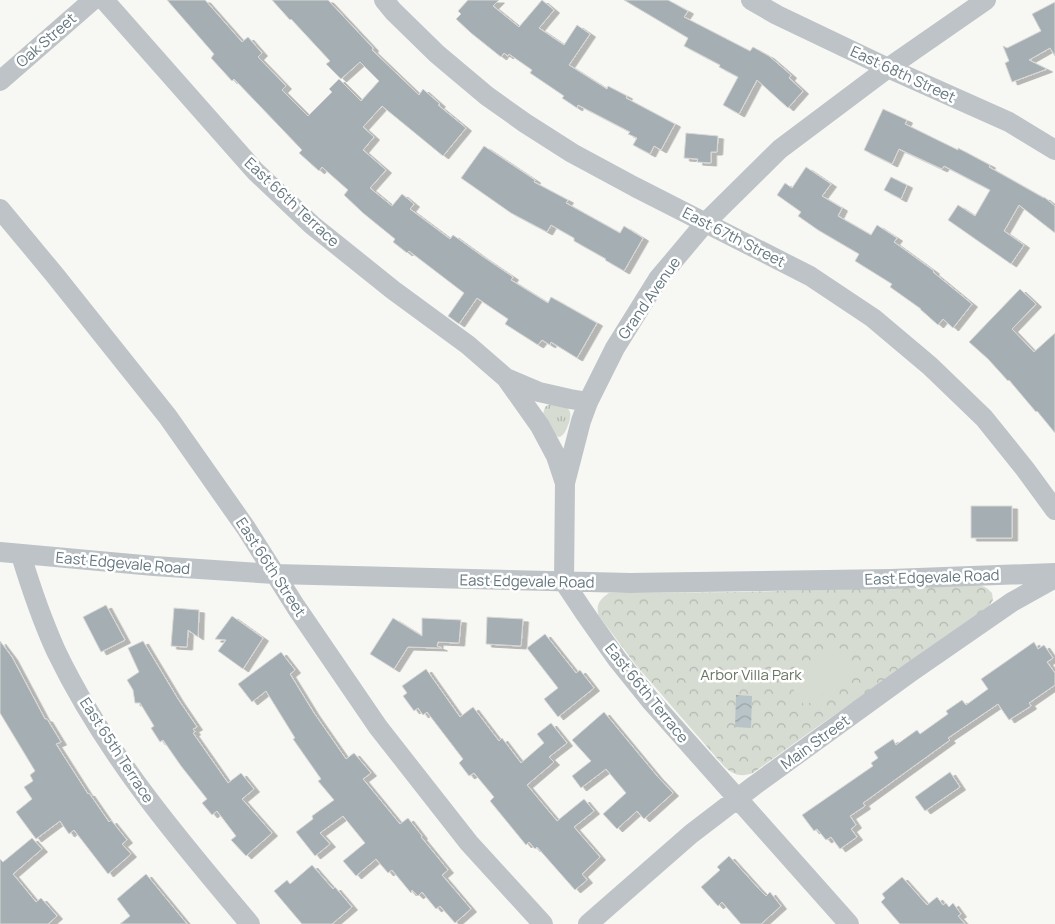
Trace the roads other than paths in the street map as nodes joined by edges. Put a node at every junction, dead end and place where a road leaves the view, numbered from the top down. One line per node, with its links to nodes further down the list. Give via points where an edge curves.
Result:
1 (93, 0): 7 (street, Oak Street)
2 (104, 0): 11 (street, East 66th Terrace, via 255,170 312,225)
3 (384, 0): 10 (street, East 67th Street, via 437,54 525,123 572,153)
4 (751, 0): 6 (street, East 68th Street)
5 (986, 0): 6 (street, Grand Avenue)
6 (888, 68): 8 (street, East 68th Street, via 1009,122); 10 (street, Grand Avenue, via 780,149)
7 (0, 80)
8 (1055, 150)
9 (0, 209): 18 (street, East 66th Street, via 168,417)
10 (706, 222): 12 (street, Grand Avenue, via 658,280 615,348); 14 (street, East 67th Street, via 810,276 873,318 984,418)
11 (506, 378): 12 (street, East 66th Terrace, via 539,392); 13 (street, East 66th Terrace, via 540,426 556,456)
12 (588, 402): 13 (street, Grand Avenue)
13 (565, 483): 20 (street, Grand Avenue)
14 (1055, 510)
15 (0, 552): 16 (street, East Edgevale Road)
16 (21, 555): 18 (street, East Edgevale Road); 22 (street, East 65th Terrace, via 56,652 89,712 126,770 185,848)
17 (1055, 573): 20 (street, East Edgevale Road, via 891,579)
18 (275, 574): 20 (street, East Edgevale Road); 23 (street, East 66th Street, via 378,727 469,843)
19 (1055, 578): 21 (street, Main Street, via 1005,607 911,672)
20 (564, 582): 21 (street, East 66th Terrace, via 650,700)
21 (737, 798): 24 (street, Main Street); 25 (street, East 66th Terrace)
22 (250, 924)
23 (543, 924)
24 (588, 924)
25 (849, 924)

